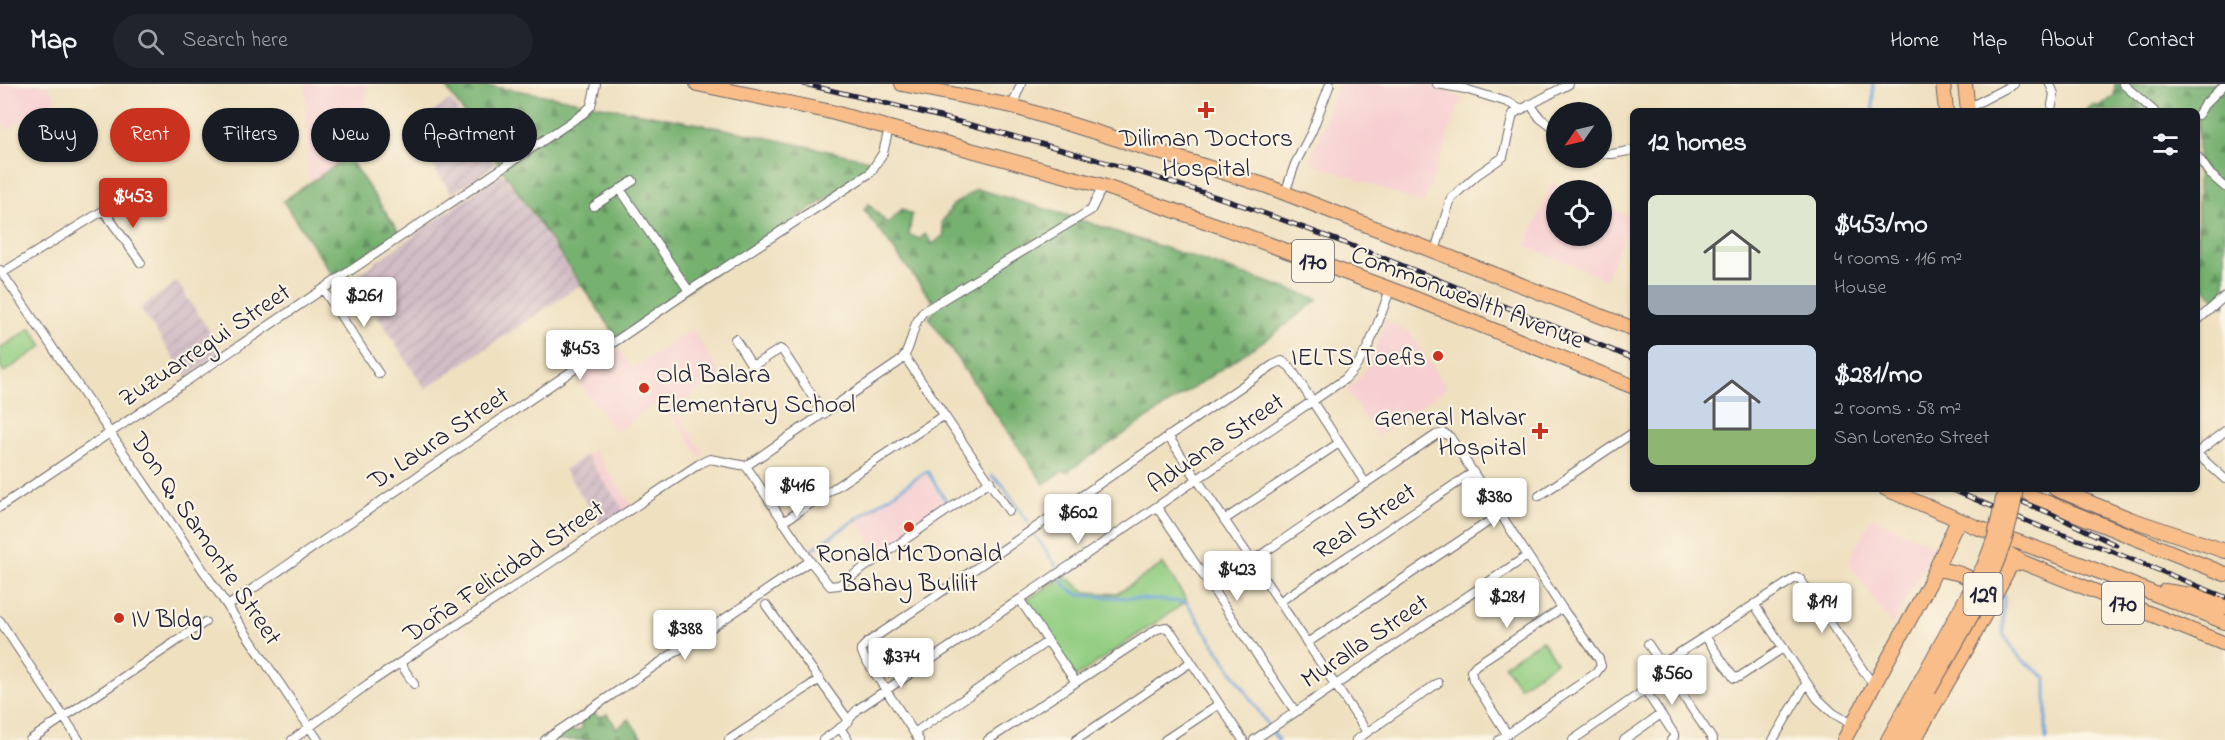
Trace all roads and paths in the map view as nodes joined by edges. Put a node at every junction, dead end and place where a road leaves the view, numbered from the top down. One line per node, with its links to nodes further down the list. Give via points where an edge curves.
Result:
1 (596, 84): 39 (street, Zuzuarregui Street, via 591,106 584,113)
2 (697, 84): 24 (main road, Commonwealth Avenue / 170)
3 (902, 84): 16 (main road, Commonwealth Avenue / 170)
4 (1022, 84): 16 (street)
5 (1330, 84): 32 (street)
6 (1437, 84): 17 (street)
7 (1569, 84): 14 (street)
8 (1943, 84): 18 (main road)
9 (1965, 84): 19 (main road)
10 (2014, 84): 20 (street)
11 (2050, 84): 15 (street, via 2054,94)
12 (2123, 84): 21 (street)
13 (2225, 84): 22 (street)
14 (1530, 104): 17 (street); 23 (street)
15 (2052, 105)
16 (1012, 106): 32 (main road, Commonwealth Avenue / 170)
17 (1521, 108): 36 (street, via 1511,118 1503,158 1451,198)
18 (1946, 108)
19 (1968, 108)
20 (1970, 108)
21 (2151, 108)
22 (2200, 114)
23 (1546, 123)
24 (889, 128): 29 (main road, Commonwealth Avenue / 170); 41 (street, D. Laura Street, via 883,153 870,173)
25 (1630, 151): 26 (street)
26 (1612, 154)
27 (2200, 160): 30 (street)
28 (633, 181): 31 (street)
29 (1103, 186): 40 (main road, Commonwealth Avenue / 170); 46 (street, via 1091,210 924,311 917,319)
30 (2225, 187)
31 (620, 189): 34 (street); 41 (street)
32 (1285, 193): 36 (main road, Commonwealth Avenue / 170)
33 (114, 204): 35 (street)
34 (594, 206)
35 (104, 211): 37 (street); 38 (street)
36 (1435, 251): 44 (main road, Commonwealth Avenue / 170)
37 (141, 263)
38 (1, 274): 53 (street, Don Q. Samonte Street)
39 (323, 289): 47 (street); 53 (street, Zuzuarregui Street)
40 (1390, 290): 48 (main road, Commonwealth Avenue / 170); 49 (street, Aduana Street, via 1366,355 1345,379)
41 (689, 291): 90 (street, D. Laura Street)
42 (2225, 296): 43 (street)
43 (2200, 318)
44 (1630, 327)
45 (735, 339): 50 (street, via 754,365 783,351)
46 (905, 357): 50 (street); 51 (street)
47 (379, 374)
48 (1630, 385)
49 (1312, 402): 55 (street, via 1282,361); 56 (street); 62 (street, Aduana Street)
50 (824, 414): 59 (street)
51 (944, 415): 63 (street); 77 (street)
52 (2225, 431): 57 (street)
53 (110, 432): 71 (street, Zuzuarregui Street); 90 (street, Don Q. Samonte Street)
54 (1630, 435): 70 (street)
55 (1168, 436): 62 (street); 115 (street, via 868,642 861,649)
56 (1339, 443): 64 (street); 75 (street)
57 (2200, 452)
58 (2200, 456): 61 (street)
59 (746, 466): 77 (street); 105 (street, Doña Felicidad Street, via 706,460)
60 (1472, 473): 64 (street, via 1444,433); 74 (street); 88 (street, Real Street)
61 (2225, 479)
62 (1198, 480): 72 (street, Aduana Street); 75 (street)
63 (990, 482): 73 (street); 81 (street, via 839,585 830,586)
64 (1366, 484): 82 (street)
65 (1893, 492): 76 (main road, 170)
66 (2004, 492): 114 (main road, 129, bridge, via 1984,566)
67 (2015, 492): 114 (main road, 129, bridge, via 2009,528 1983,595)
68 (2027, 492): 85 (main road)
69 (2063, 492): 79 (main road)
70 (1539, 496)
71 (0, 507)
72 (1157, 507): 87 (street, Aduana Street); 117 (street)
73 (1009, 511)
74 (1500, 514): 80 (street); 100 (street)
75 (1224, 520): 82 (street)
76 (1958, 520): 78 (main road, 170); 84 (main road, 129)
77 (783, 522): 81 (street)
78 (1976, 527): 83 (main road, 170, via 1984,538); 86 (main road, 170)
79 (2225, 552)
80 (1527, 556): 93 (street); 112 (street, Muralla Street)
81 (810, 561): 132 (street)
82 (1252, 561): 88 (street)
83 (2022, 562): 94 (main road, 129, via 2010,566); 102 (main road, 170)
84 (1936, 569): 94 (main road, via 1958,573 1977,583); 113 (main road, 129)
85 (2225, 574)
86 (2142, 588): 92 (main road, via 2197,597); 97 (main road, 170)
87 (1020, 600): 99 (street); 115 (street, Aduana Street)
88 (1279, 602): 100 (street)
89 (1754, 604): 98 (street); 103 (street); 113 (street, via 1794,578 1800,579)
90 (229, 605): 122 (street, Don Q. Samonte Street)
91 (766, 605): 107 (street)
92 (2225, 607)
93 (1562, 608): 125 (street, via 1471,671); 125 (street, via 1601,666)
94 (1988, 610): 150 (main road, 129)
95 (0, 621): 119 (street)
96 (205, 622): 119 (street)
97 (2225, 622)
98 (1705, 636): 103 (street, via 1734,678); 106 (street)
99 (1048, 641): 108 (street); 126 (street)
100 (1307, 643): 112 (street)
101 (1648, 644): 106 (street)
102 (2225, 644)
103 (1783, 648): 111 (street)
104 (1191, 662): 108 (street, via 1166,627 1156,629); 116 (street); 137 (street)
105 (400, 663): 110 (street); 122 (street, Doña Felicidad Street)
106 (1662, 664): 145 (street)
107 (820, 679): 120 (street); 133 (street)
108 (1075, 681): 136 (street)
109 (1438, 683): 124 (street)
110 (414, 684)
111 (1806, 684): 121 (street, via 1823,704); 146 (street)
112 (1335, 685): 117 (street, Muralla Street); 124 (street)
113 (1874, 686): 121 (main road, 129)
114 (1924, 687): 148 (main road, 129); 149 (main road, 129)
115 (886, 691): 120 (street, Aduana Street, via 858,709); 126 (street)
116 (1219, 704): 138 (street); 139 (street)
117 (1296, 711): 140 (street, Muralla Street)
118 (1661, 714): 127 (street); 143 (street, via 1645,690); 144 (street)
119 (64, 717): 128 (street); 129 (street)
120 (849, 721): 123 (street, Aduana Street)
121 (1852, 725): 147 (main road, 129)
122 (309, 726): 130 (street, Doña Felicidad Street); 131 (street, Don Q. Samonte Street)
123 (840, 728): 134 (street, Aduana Street); 135 (street)
124 (1367, 732): 141 (street)
125 (1507, 734): 142 (street)
126 (917, 736)
127 (1673, 738)
128 (30, 740)
129 (79, 740)
130 (292, 740)
131 (318, 740)
132 (545, 740)
133 (729, 740)
134 (822, 740)
135 (848, 740)
136 (988, 740)
137 (1076, 740)
138 (1166, 740)
139 (1243, 740)
140 (1254, 740)
141 (1356, 740)
142 (1499, 740)
143 (1573, 740)
144 (1624, 740)
145 (1713, 740)
146 (1773, 740)
147 (1844, 740)
148 (1888, 740)
149 (1901, 740)
150 (1914, 740)

